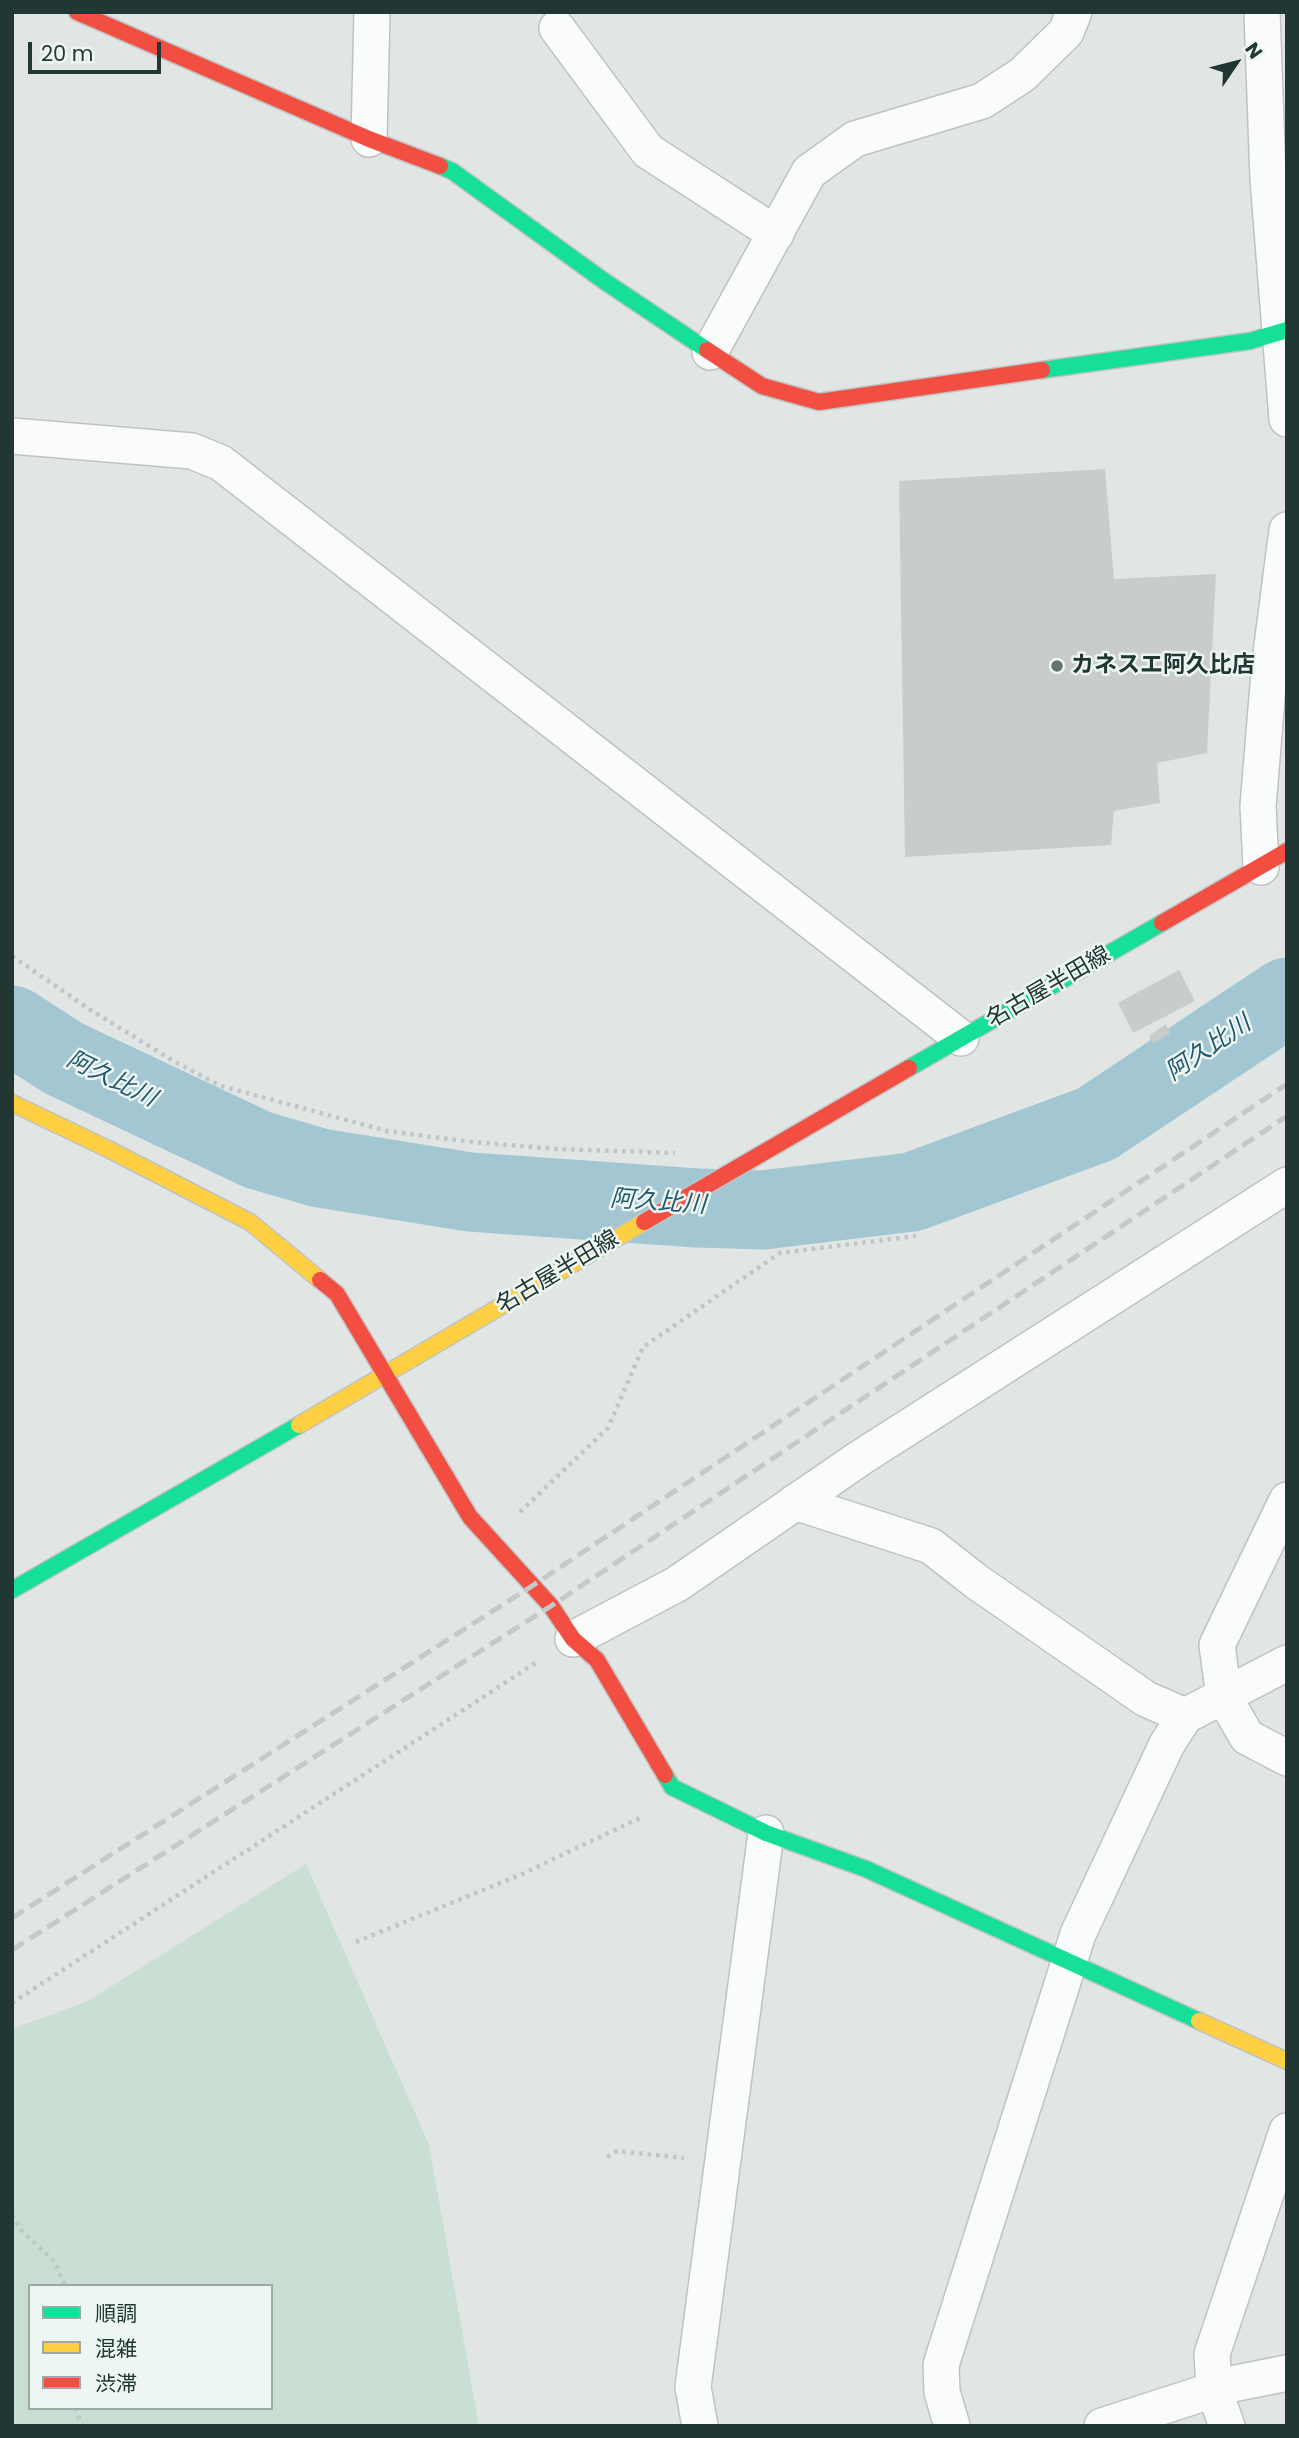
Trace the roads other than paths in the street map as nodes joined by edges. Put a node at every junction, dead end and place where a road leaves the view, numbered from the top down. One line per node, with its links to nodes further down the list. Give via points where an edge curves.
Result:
1 (77, 12): 6 (street)
2 (372, 12): 6 (street)
3 (1074, 12): 7 (street, via 1066,32 1022,75 982,101 856,139 809,172)
4 (1262, 12): 8 (street, via 1269,178)
5 (557, 28): 7 (street, via 648,151)
6 (369, 139): 9 (street, via 452,171)
7 (776, 234): 9 (street)
8 (1284, 332): 9 (street, via 1251,341 819,402 762,386); 10 (street)
9 (710, 352)
10 (1287, 419)
11 (12, 436): 14 (street, via 192,451 221,463)
12 (1287, 530): 13 (street, via 1258,806)
13 (1274, 859): 14 (street, 名古屋半田線)
14 (961, 1038): 17 (street, 名古屋半田線)
15 (12, 1103): 17 (street, via 250,1222 337,1294)
16 (1285, 1198): 19 (street)
17 (385, 1376): 20 (street, 名古屋半田線); 21 (street, via 470,1517 551,1606)
18 (1287, 1500): 23 (street, via 1217,1645)
19 (795, 1502): 21 (street, via 677,1584); 24 (street, via 931,1546 1146,1699)
20 (12, 1590)
21 (573, 1639): 26 (street, via 597,1660 672,1787)
22 (1287, 1663): 23 (street)
23 (1224, 1697): 24 (street); 25 (street, via 1247,1737)
24 (1185, 1716): 27 (street, via 1149,1782)
25 (1287, 1758)
26 (766, 1833): 27 (street, via 866,1869); 32 (street, via 693,2387)
27 (1069, 1962): 28 (street); 33 (street, via 940,2365)
28 (1287, 2061)
29 (1287, 2131): 31 (street, via 1212,2354)
30 (1287, 2373): 31 (street)
31 (1214, 2390): 34 (street); 35 (street)
32 (700, 2426)
33 (952, 2426)
34 (1102, 2426)
35 (1227, 2426)

